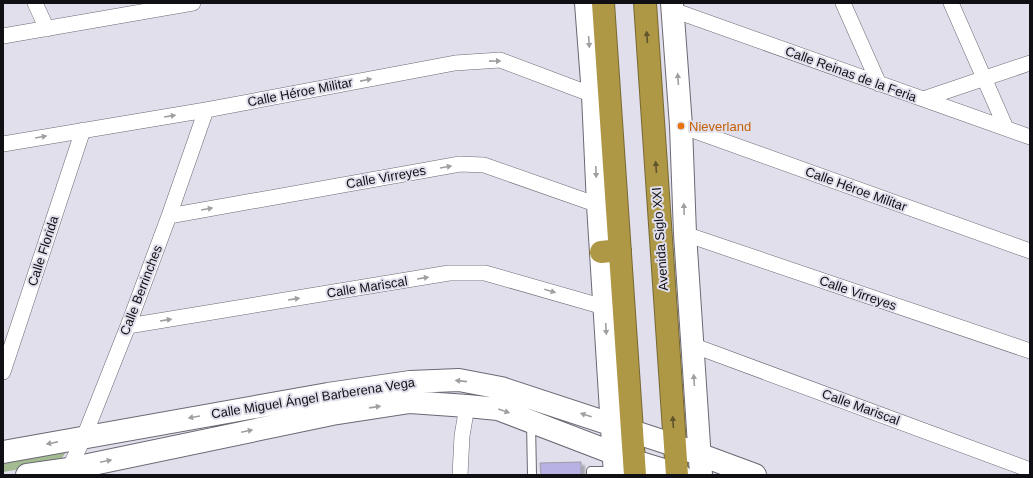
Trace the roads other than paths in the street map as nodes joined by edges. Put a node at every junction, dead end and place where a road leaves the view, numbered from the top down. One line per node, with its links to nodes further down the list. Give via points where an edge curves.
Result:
1 (35, 3): 10 (street)
2 (193, 3): 9 (street)
3 (586, 3): 15 (street, one-way to 15)
4 (603, 3): 26 (highway)
5 (645, 3): 38 (highway, Avenida Siglo XXI, one-way to 5)
6 (843, 3): 14 (street)
7 (951, 3): 13 (street)
8 (672, 6): 14 (street, Calle Reinas de la Feria); 18 (street, Avenida Siglo XXI, one-way to 8)
9 (144, 7): 10 (street)
10 (47, 29): 11 (street)
11 (4, 37)
12 (1030, 63): 13 (street)
13 (984, 79): 16 (street); 19 (street)
14 (879, 84): 16 (street, Calle Reinas de la Feria)
15 (593, 95): 17 (street, Calle Héroe Militar, one-way to 15, via 455,63 500,60); 23 (street, one-way to 23)
16 (923, 99): 19 (street, Calle Reinas de la Feria)
17 (206, 110): 20 (street, Calle Héroe Militar, one-way to 17); 24 (street, Calle Berrinches)
18 (681, 126): 25 (street, Avenida Siglo XXI, one-way to 18); 27 (street, Calle Héroe Militar)
19 (1006, 128): 21 (street, Calle Reinas de la Feria)
20 (83, 130): 22 (street, Calle Héroe Militar, one-way to 20); 32 (street, Calle Florida)
21 (1030, 137)
22 (3, 144)
23 (598, 205): 24 (street, Calle Virreyes, one-way to 23, via 460,164 484,165); 26 (street)
24 (169, 216): 29 (street, Calle Berrinches)
25 (685, 234): 30 (street, Avenida Siglo XXI); 31 (street, Calle Virreyes)
26 (611, 251): 28 (street); 36 (highway)
27 (1030, 251)
28 (604, 307): 29 (street, Calle Mariscal, one-way to 28, via 449,273 485,273); 35 (street, one-way to 35)
29 (128, 326): 37 (street, Calle Berrinches)
30 (692, 345): 40 (street, Avenida Siglo XXI, one-way to 30); 42 (street, Calle Mariscal)
31 (1030, 351)
32 (3, 372)
33 (467, 406): 34 (street, Calle Miguel Ángel Barberena Vega, one-way to 34, via 498,409); 43 (street, Calle Miguel Ángel Barberena Vega, one-way to 33, via 332,414 410,402); 45 (street)
34 (530, 420): 41 (street, Calle Miguel Ángel Barberena Vega); 46 (lane)
35 (611, 424): 36 (street, Calle Miguel Ángel Barberena Vega); 37 (street, Calle Miguel Ángel Barberena Vega, one-way to 37, via 501,388 459,380 410,382 328,394); 41 (street)
36 (632, 431): 38 (street, Calle Miguel Ángel Barberena Vega); 41 (highway)
37 (84, 437): 39 (street, Calle Miguel Ángel Barberena Vega, one-way to 39); 43 (street, Calle Berrinches)
38 (674, 445): 40 (street, Calle Miguel Ángel Barberena Vega); 48 (highway, Avenida Siglo XXI)
39 (3, 452)
40 (700, 464): 49 (street, Calle Miguel Ángel Barberena Vega)
41 (623, 467): 47 (lane, via 591,471); 48 (street, Calle Miguel Ángel Barberena Vega)
42 (1030, 470)
43 (69, 472): 44 (street, Calle Miguel Ángel Barberena Vega)
44 (27, 475)
45 (460, 475)
46 (532, 475)
47 (591, 475)
48 (678, 475)
49 (754, 475)

